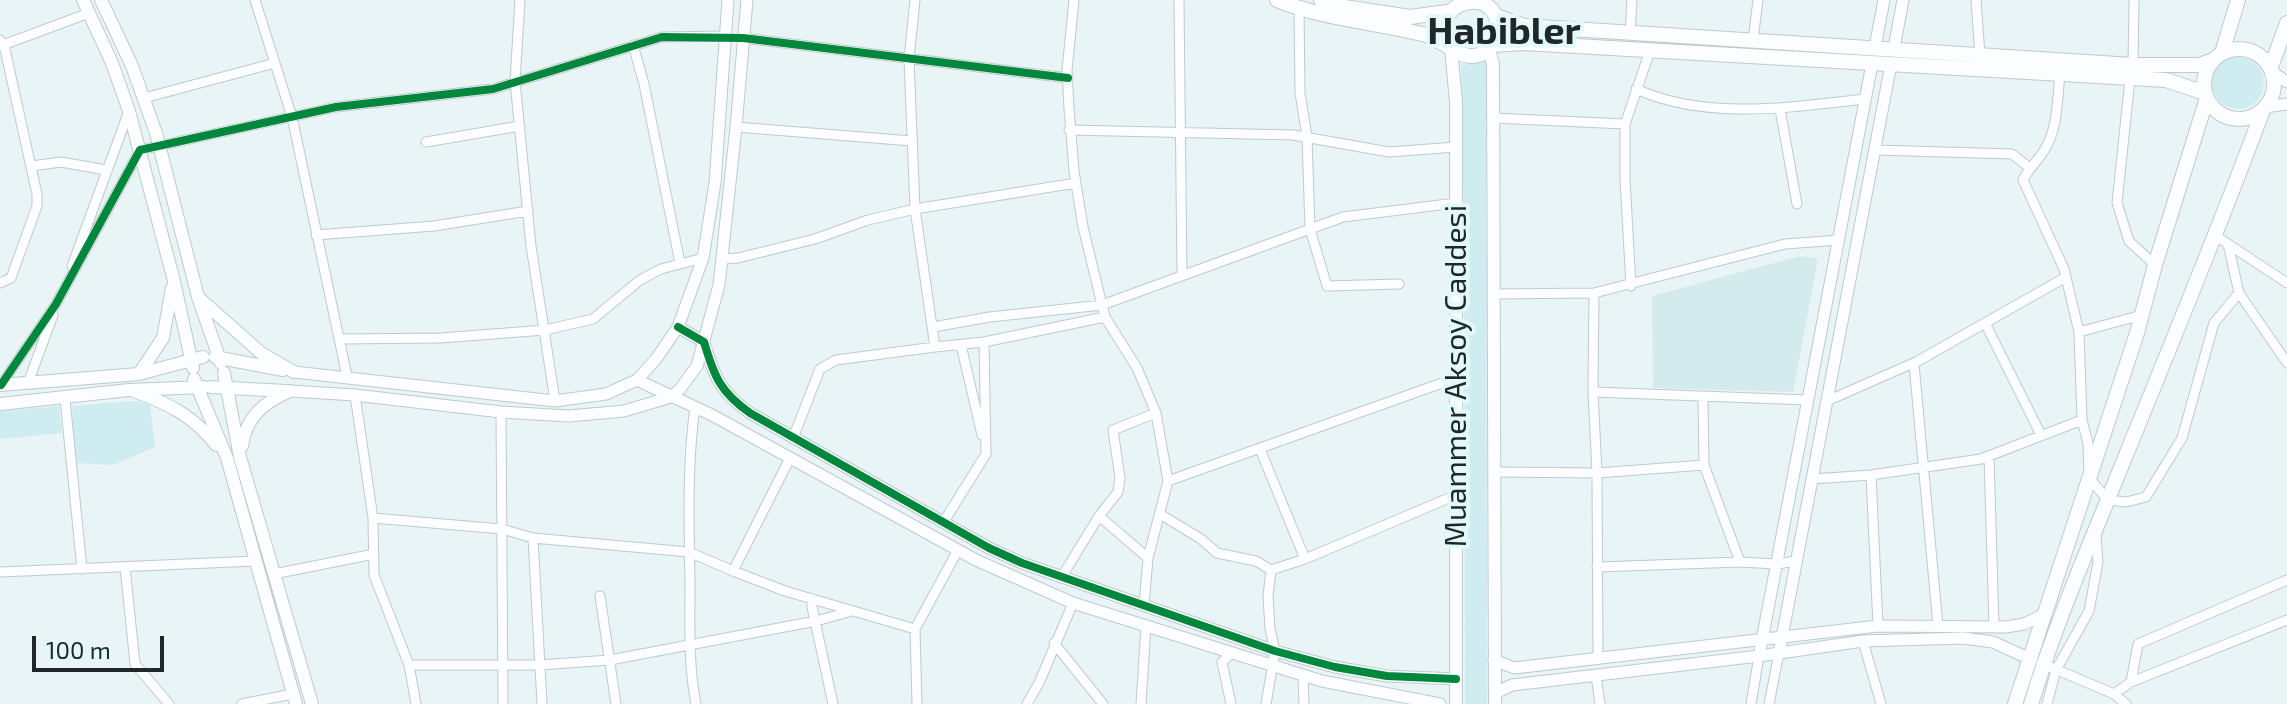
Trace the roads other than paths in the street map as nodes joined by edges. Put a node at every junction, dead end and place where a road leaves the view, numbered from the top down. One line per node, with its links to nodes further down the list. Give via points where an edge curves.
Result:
1 (83, 0): 22 (main road)
2 (101, 0): 49 (main road)
3 (255, 0): 38 (street)
4 (520, 0): 45 (street)
5 (728, 0): 25 (street)
6 (747, 0): 26 (street)
7 (915, 0): 37 (street)
8 (1074, 0): 44 (street)
9 (1179, 0): 61 (street)
10 (1277, 0): 21 (main road)
11 (1321, 0): 19 (main road, via 1410,17)
12 (1632, 0): 24 (street)
13 (1758, 0): 27 (street)
14 (1884, 0): 32 (street)
15 (1903, 0): 33 (street)
16 (1976, 0): 35 (street)
17 (2134, 0): 42 (street)
18 (2238, 0): 36 (main road)
19 (1450, 7): 20 (main road, via 1468,0); 30 (main road, via 1443,27)
20 (1492, 8): 24 (main road, via 1525,26); 31 (main road, via 1498,31)
21 (1299, 9): 30 (main road, via 1426,35); 62 (street, via 1300,93)
22 (89, 13): 28 (street); 54 (main road)
23 (2287, 23): 41 (main road)
24 (1630, 33): 27 (main road)
25 (726, 36): 26 (street); 29 (street, via 662,37); 81 (street, via 715,183)
26 (743, 38): 37 (street); 59 (street)
27 (1753, 40): 32 (main road)
28 (1, 44): 69 (street)
29 (633, 45): 45 (street); 83 (street)
30 (1449, 45): 31 (main road, via 1469,56); 66 (main road, Muammer Aksoy Caddesi)
31 (1491, 47): 34 (main road, via 1524,43); 56 (main road, Muammer Aksoy Caddesi)
32 (1875, 47): 33 (main road)
33 (1894, 48): 35 (main road)
34 (1650, 51): 39 (main road); 47 (street)
35 (1980, 55): 42 (main road)
36 (2218, 56): 41 (main road, via 2233,49 2255,52); 42 (main road, via 2199,65); 48 (main road, via 2204,81)
37 (909, 59): 44 (street); 63 (street)
38 (275, 63): 49 (street); 55 (street)
39 (1872, 64): 40 (main road); 50 (street)
40 (1891, 64): 43 (main road); 68 (street)
41 (2272, 69): 46 (street); 53 (main road, via 2274,89)
42 (2132, 72): 43 (main road); 48 (main road); 84 (street, via 2117,203 2129,241)
43 (2060, 75): 70 (street, via 2054,127)
44 (1068, 78): 60 (street)
45 (515, 81): 55 (street, via 493,89); 58 (street)
46 (2287, 82)
47 (1636, 89): 52 (street, via 1660,100); 57 (street)
48 (2206, 96): 53 (main road, via 2229,118 2253,117); 84 (main road)
49 (144, 98): 65 (main road)
50 (1865, 99): 52 (street); 79 (street)
51 (2287, 104): 53 (street)
52 (1780, 109): 74 (street)
53 (2264, 109): 80 (main road)
54 (129, 111): 67 (main road); 71 (street)
55 (292, 117): 65 (street); 78 (street)
56 (1493, 118): 57 (street); 95 (main road, Muammer Aksoy Caddesi)
57 (1625, 124): 92 (street)
58 (520, 126): 64 (street); 76 (street)
59 (736, 127): 63 (street); 82 (street)
60 (1069, 130): 61 (street); 72 (street)
61 (1180, 132): 62 (street); 85 (street)
62 (1307, 137): 66 (street, via 1389,152); 77 (street)
63 (912, 141): 75 (street)
64 (426, 142)
65 (159, 145): 67 (street); 96 (main road)
66 (1456, 147): 73 (main road, Muammer Aksoy Caddesi)
67 (140, 150): 86 (main road); 89 (street)
68 (1875, 150): 70 (street, via 2012,154); 131 (street)
69 (32, 166): 71 (street, via 61,162); 88 (street, via 37,206 11,278)
70 (2030, 168): 87 (street, via 2024,183)
71 (106, 170): 89 (street)
72 (1076, 183): 75 (street); 98 (street)
73 (1456, 203): 77 (street, via 1343,217); 117 (main road, Muammer Aksoy Caddesi)
74 (1797, 204)
75 (915, 209): 82 (street); 103 (street)
76 (528, 211): 78 (street, via 434,226); 104 (street)
77 (1310, 229): 85 (street); 91 (street, via 1327,286)
78 (316, 235): 106 (street)
79 (1839, 240): 92 (street, via 1785,244); 129 (street)
80 (2222, 240): 90 (street); 94 (street); 154 (main road)
81 (703, 258): 83 (street); 102 (street)
82 (723, 259): 107 (street)
83 (680, 263): 104 (street, via 640,280 593,319)
84 (2155, 265): 99 (main road)
85 (1182, 276): 98 (street)
86 (173, 277): 113 (main road); 115 (main road, via 163,338)
87 (2066, 277): 101 (street); 105 (street)
88 (0, 283)
89 (67, 283): 97 (street)
90 (2287, 283)
91 (1399, 284)
92 (1631, 286): 93 (street)
93 (1594, 293): 95 (street); 124 (street)
94 (2239, 293): 111 (street); 154 (street, via 2214,323 2182,438 2146,497)
95 (1494, 294): 147 (main road, Muammer Aksoy Caddesi)
96 (198, 297): 113 (main road); 114 (main road, via 252,346)
97 (56, 304): 119 (street); 120 (street)
98 (1102, 305): 100 (street); 103 (street)
99 (2142, 315): 105 (street); 150 (main road)
100 (1105, 317): 108 (street); 135 (street, via 1137,368)
101 (1986, 325): 112 (street); 137 (street)
102 (678, 327): 107 (street); 118 (street)
103 (933, 327): 110 (street)
104 (545, 330): 106 (street); 130 (street)
105 (2079, 332): 136 (street)
106 (339, 339): 116 (street)
107 (704, 342): 126 (street, via 697,366); 138 (street, via 729,398)
108 (984, 342): 109 (street); 140 (street)
109 (961, 345): 110 (street); 140 (street)
110 (935, 347): 138 (street, via 836,360 820,369)
111 (2287, 363)
112 (1914, 364): 131 (street); 146 (street)
113 (207, 371): 114 (main road); 115 (main road); 121 (main road); 122 (main road); 143 (main road)
114 (294, 372): 116 (street)
115 (139, 374): 119 (main road)
116 (347, 376): 130 (street)
117 (1456, 378): 139 (street); 153 (main road, Muammer Aksoy Caddesi)
118 (637, 380): 126 (street); 130 (street, via 606,394)
119 (28, 383): 120 (main road)
120 (0, 385)
121 (227, 388): 123 (main road); 142 (main road)
122 (129, 390): 128 (main road); 143 (main road, via 188,416)
123 (290, 391): 125 (street); 142 (main road, via 267,400 255,414 244,432)
124 (1593, 392): 127 (street); 148 (street)
125 (355, 395): 134 (street); 157 (street)
126 (671, 397): 133 (street); 134 (street, via 624,411 569,416)
127 (1703, 398): 129 (street); 145 (street)
128 (65, 399): 132 (main road); 173 (street)
129 (1808, 400): 131 (street); 170 (street)
130 (555, 401)
131 (1827, 401): 151 (street)
132 (0, 404)
133 (695, 407): 144 (street); 163 (street)
134 (501, 412): 159 (street)
135 (1156, 413): 152 (street); 156 (street, via 1113,430 1118,492)
136 (2082, 420): 137 (street); 150 (street)
137 (2041, 435): 141 (street)
138 (793, 438): 158 (street)
139 (1260, 449): 152 (street); 166 (street)
140 (986, 454): 158 (street)
141 (1989, 456): 146 (street); 191 (street)
142 (240, 457): 177 (main road)
143 (227, 458): 167 (main road)
144 (790, 458): 162 (street); 175 (street)
145 (1704, 465): 148 (street); 169 (street)
146 (1923, 468): 149 (street); 190 (street)
147 (1494, 472): 148 (street); 204 (main road, Muammer Aksoy Caddesi)
148 (1597, 473): 172 (street)
149 (1871, 475): 151 (street); 189 (street)
150 (2089, 478): 154 (street); 185 (main road)
151 (1812, 479): 168 (street)
152 (1168, 481): 155 (street)
153 (1456, 495): 166 (street); 212 (main road, Muammer Aksoy Caddesi)
154 (2108, 500): 160 (main road)
155 (1160, 514): 165 (street); 174 (street, via 1217,553 1256,561)
156 (1099, 516): 165 (street); 178 (street)
157 (373, 518): 159 (street); 164 (street)
158 (943, 523): 178 (street)
159 (502, 529): 161 (street); 207 (street)
160 (2096, 529): 205 (main road); 205 (street, via 2098,562 2089,611)
161 (533, 538): 163 (street); 208 (street)
162 (958, 550): 182 (street); 192 (street)
163 (689, 552): 175 (street); 196 (street)
164 (374, 554): 177 (street); 206 (street, via 374,575)
165 (1148, 558): 183 (street)
166 (1305, 559): 174 (street)
167 (256, 561): 171 (street); 215 (main road)
168 (1796, 561): 170 (street); 193 (street)
169 (1740, 562): 170 (street); 172 (street)
170 (1777, 564): 194 (street)
171 (125, 567): 173 (street); 217 (street, via 135,664)
172 (1597, 567): 202 (street)
173 (82, 569): 176 (street)
174 (1271, 570): 198 (street, via 1268,596)
175 (733, 571): 181 (street)
176 (0, 572)
177 (274, 574): 219 (main road)
178 (1061, 578): 183 (street)
179 (2287, 580): 213 (street, via 2138,644)
180 (600, 596): 203 (street)
181 (813, 599): 184 (street); 187 (street)
182 (1073, 603): 188 (street); 197 (street)
183 (1144, 606): 188 (street); 198 (street)
184 (852, 611): 187 (street); 192 (street)
185 (2045, 614): 191 (street, via 2024,624); 205 (main road)
186 (2287, 620): 213 (street)
187 (816, 621): 196 (street); 225 (street)
188 (1146, 625): 199 (street); 229 (street)
189 (1878, 626): 190 (street); 193 (street)
190 (1938, 626): 191 (street)
191 (1994, 627)
192 (915, 629): 226 (street)
193 (1781, 638): 194 (street); 200 (street)
194 (1762, 640): 201 (street); 202 (street)
195 (1863, 641): 200 (street); 205 (street, via 1963,638 1993,642); 238 (street)
196 (690, 643): 203 (street); 224 (street)
197 (1054, 643): 227 (street); 228 (street)
198 (1275, 651): 209 (street); 212 (street, via 1387,676)
199 (1233, 652): 209 (street); 230 (street, via 1222,662)
200 (1779, 653): 201 (street); 237 (street)
201 (1759, 656): 210 (street); 236 (street)
202 (1598, 659): 204 (street, via 1514,668)
203 (610, 660): 208 (street); 223 (street)
204 (1494, 660): 216 (main road, Muammer Aksoy Caddesi)
205 (2043, 664): 214 (street); 239 (main road); 240 (main road); 241 (street)
206 (409, 665): 207 (street); 220 (street)
207 (503, 665): 208 (street); 221 (street)
208 (539, 665): 222 (street)
209 (1271, 666): 211 (street); 231 (street)
210 (1596, 675): 216 (street, via 1512,685); 235 (street)
211 (1303, 676): 232 (street); 233 (street)
212 (1456, 679): 234 (main road, Muammer Aksoy Caddesi)
213 (2131, 682): 214 (street)
214 (2114, 694): 242 (street)
215 (295, 699): 218 (street)
216 (1495, 699)
217 (169, 704)
218 (242, 704)
219 (312, 704)
220 (416, 704)
221 (503, 704)
222 (542, 704)
223 (616, 704)
224 (696, 704)
225 (833, 704)
226 (917, 704)
227 (1027, 704)
228 (1103, 704)
229 (1141, 704)
230 (1231, 704)
231 (1266, 704)
232 (1304, 704)
233 (1440, 704)
234 (1456, 704)
235 (1600, 704)
236 (1751, 704)
237 (1769, 704)
238 (1881, 704)
239 (2015, 704)
240 (2031, 704)
241 (2047, 704)
242 (2126, 704)

